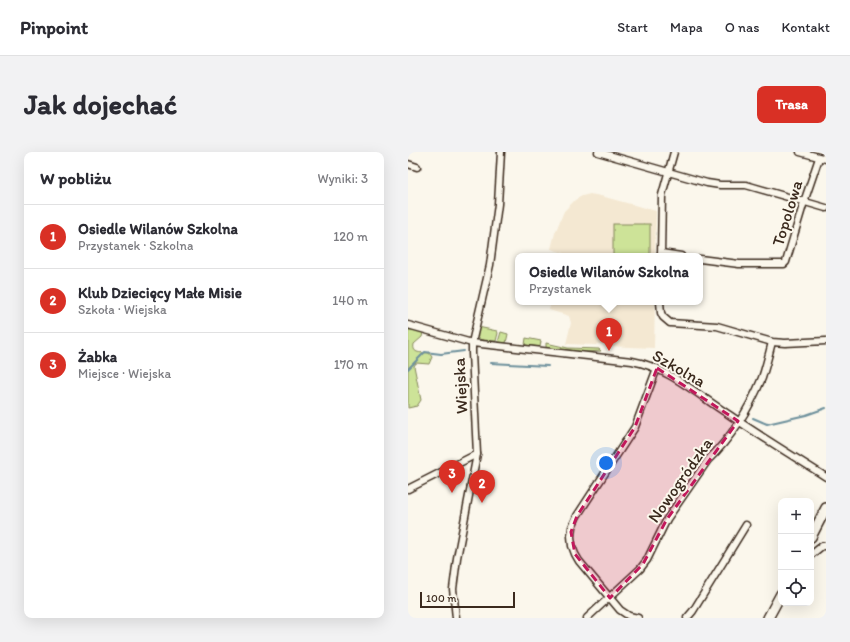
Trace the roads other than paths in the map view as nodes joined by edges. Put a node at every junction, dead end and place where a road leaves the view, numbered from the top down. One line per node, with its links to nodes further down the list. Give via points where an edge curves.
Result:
1 (501, 152): 17 (street, Wiejska, via 498,204 490,265)
2 (598, 152): 8 (street)
3 (674, 152): 8 (street)
4 (800, 152): 5 (street)
5 (823, 158): 9 (street, Topolowa)
6 (408, 164): 7 (street)
7 (417, 167)
8 (668, 172): 9 (street, via 714,185 746,185); 11 (street, via 661,205)
9 (804, 202): 10 (street); 12 (street, Topolowa, via 789,257 784,264 739,264)
10 (826, 208)
11 (661, 253)
12 (703, 259)
13 (660, 305): 16 (street, via 663,317 670,323 717,326)
14 (408, 325): 17 (street, Szkolna)
15 (826, 341): 16 (street)
16 (772, 342): 19 (street, Nowogródzka, via 762,377)
17 (472, 343): 18 (street, Szkolna, via 643,362); 20 (street, Wiejska)
18 (656, 368): 19 (street, Szkolna); 28 (street, via 635,427 577,516 571,532 572,546 579,561)
19 (738, 421): 21 (street, Szkolna); 28 (street, Nowogródzka, via 679,501 643,564)
20 (477, 454): 22 (street); 30 (street, Wiejska, via 453,589)
21 (826, 477)
22 (408, 488)
23 (826, 508): 25 (street)
24 (746, 525): 33 (street)
25 (813, 534)
26 (826, 546): 27 (street)
27 (814, 553)
28 (610, 598): 31 (street, Nowogródzka); 32 (street, via 623,613)
29 (778, 600): 34 (street)
30 (456, 618)
31 (587, 618)
32 (638, 618)
33 (687, 618)
34 (768, 618)

